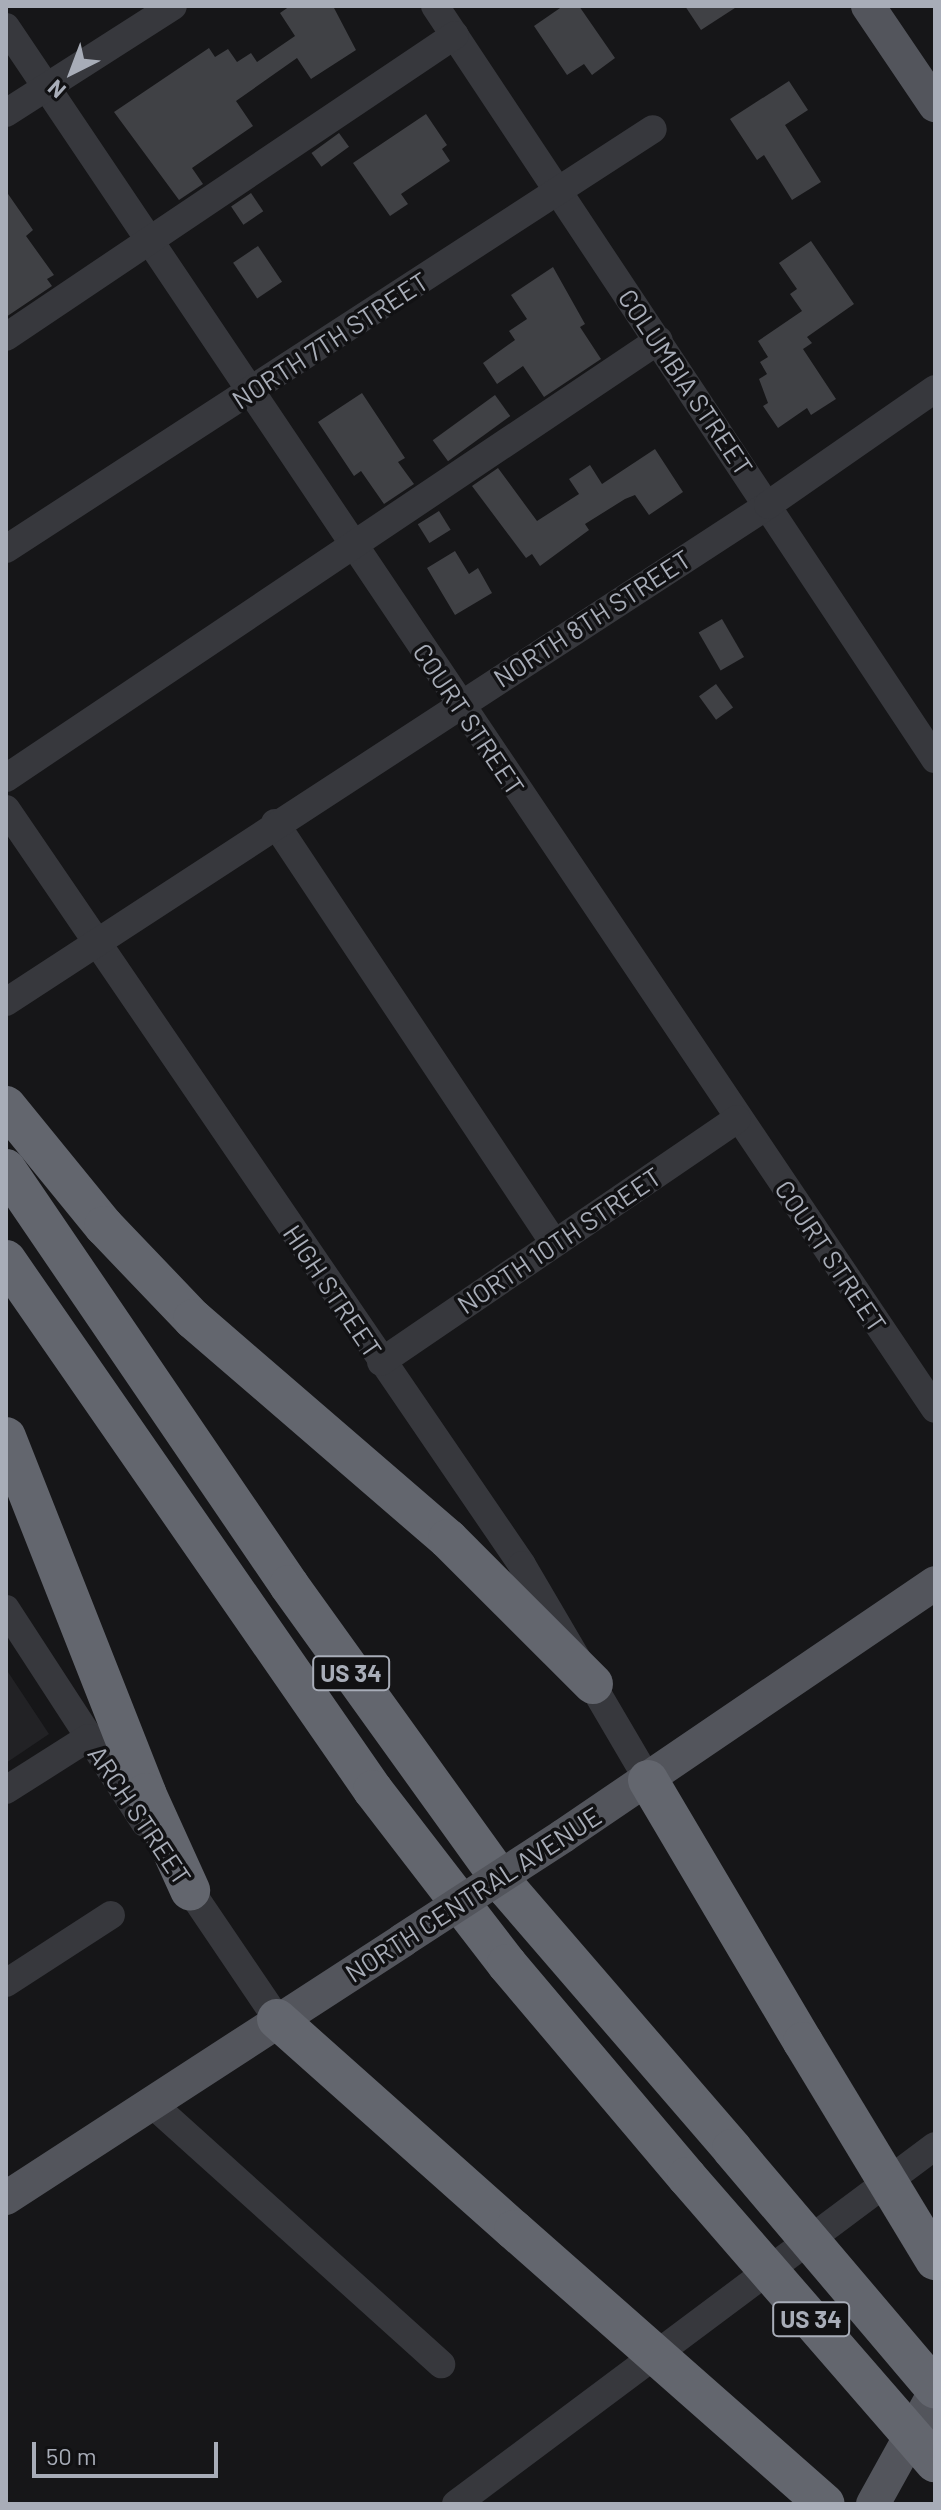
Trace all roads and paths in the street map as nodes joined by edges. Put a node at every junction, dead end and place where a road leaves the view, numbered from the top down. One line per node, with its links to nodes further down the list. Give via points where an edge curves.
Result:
1 (173, 6): 6 (street)
2 (435, 6): 5 (street, COLUMBIA STREET)
3 (868, 6): 7 (main road)
4 (6, 27): 6 (street, COURT STREET)
5 (455, 35): 10 (street, COLUMBIA STREET); 11 (street)
6 (45, 87): 8 (street); 11 (street, COURT STREET)
7 (935, 105)
8 (6, 113)
9 (653, 129): 10 (street, NORTH 7TH STREET)
10 (560, 192): 13 (street, COLUMBIA STREET); 15 (street, NORTH 7TH STREET)
11 (149, 240): 12 (street); 15 (street, COURT STREET)
12 (6, 337)
13 (659, 340): 16 (street, COLUMBIA STREET); 17 (street)
14 (935, 389): 16 (street, NORTH 8TH STREET)
15 (250, 392): 17 (street, COURT STREET); 18 (street, NORTH 7TH STREET)
16 (768, 505): 19 (street, NORTH 8TH STREET); 20 (street, COLUMBIA STREET)
17 (355, 546): 19 (street, COURT STREET); 21 (street)
18 (6, 549)
19 (458, 703): 23 (street, NORTH 8TH STREET); 27 (street, COURT STREET)
20 (935, 759)
21 (6, 778)
22 (6, 809): 24 (street, HIGH STREET)
23 (275, 823): 24 (street, NORTH 8TH STREET); 29 (street)
24 (95, 945): 25 (street, NORTH 8TH STREET); 31 (street, HIGH STREET)
25 (6, 1002)
26 (6, 1106): 36 (highway, via 104,1226 193,1319 448,1539)
27 (737, 1119): 29 (street, NORTH 10TH STREET); 32 (street, COURT STREET)
28 (6, 1169): 49 (highway, US 34, bridge, via 298,1598 498,1876)
29 (554, 1243): 31 (street, NORTH 10TH STREET)
30 (6, 1260): 50 (highway, US 34, bridge, via 235,1598 507,1964)
31 (381, 1362): 36 (street, HIGH STREET, via 522,1565)
32 (935, 1409)
33 (6, 1437): 40 (highway)
34 (935, 1583): 38 (main road, NORTH CENTRAL AVENUE)
35 (6, 1609): 37 (street, ARCH STREET)
36 (593, 1684): 38 (street, HIGH STREET)
37 (88, 1738): 39 (street); 40 (street, ARCH STREET)
38 (648, 1780): 43 (main road, NORTH CENTRAL AVENUE, bridge); 47 (highway, bridge)
39 (6, 1790)
40 (190, 1890): 43 (street, ARCH STREET)
41 (111, 1915): 42 (street)
42 (6, 1983)
43 (277, 2019): 44 (main road, NORTH CENTRAL AVENUE); 52 (highway, bridge)
44 (150, 2102): 46 (main road, NORTH CENTRAL AVENUE); 48 (street)
45 (935, 2146): 51 (street)
46 (6, 2198)
47 (935, 2260)
48 (441, 2364)
49 (935, 2390): 53 (main road)
50 (935, 2462)
51 (456, 2504)
52 (825, 2504)
53 (873, 2504)

